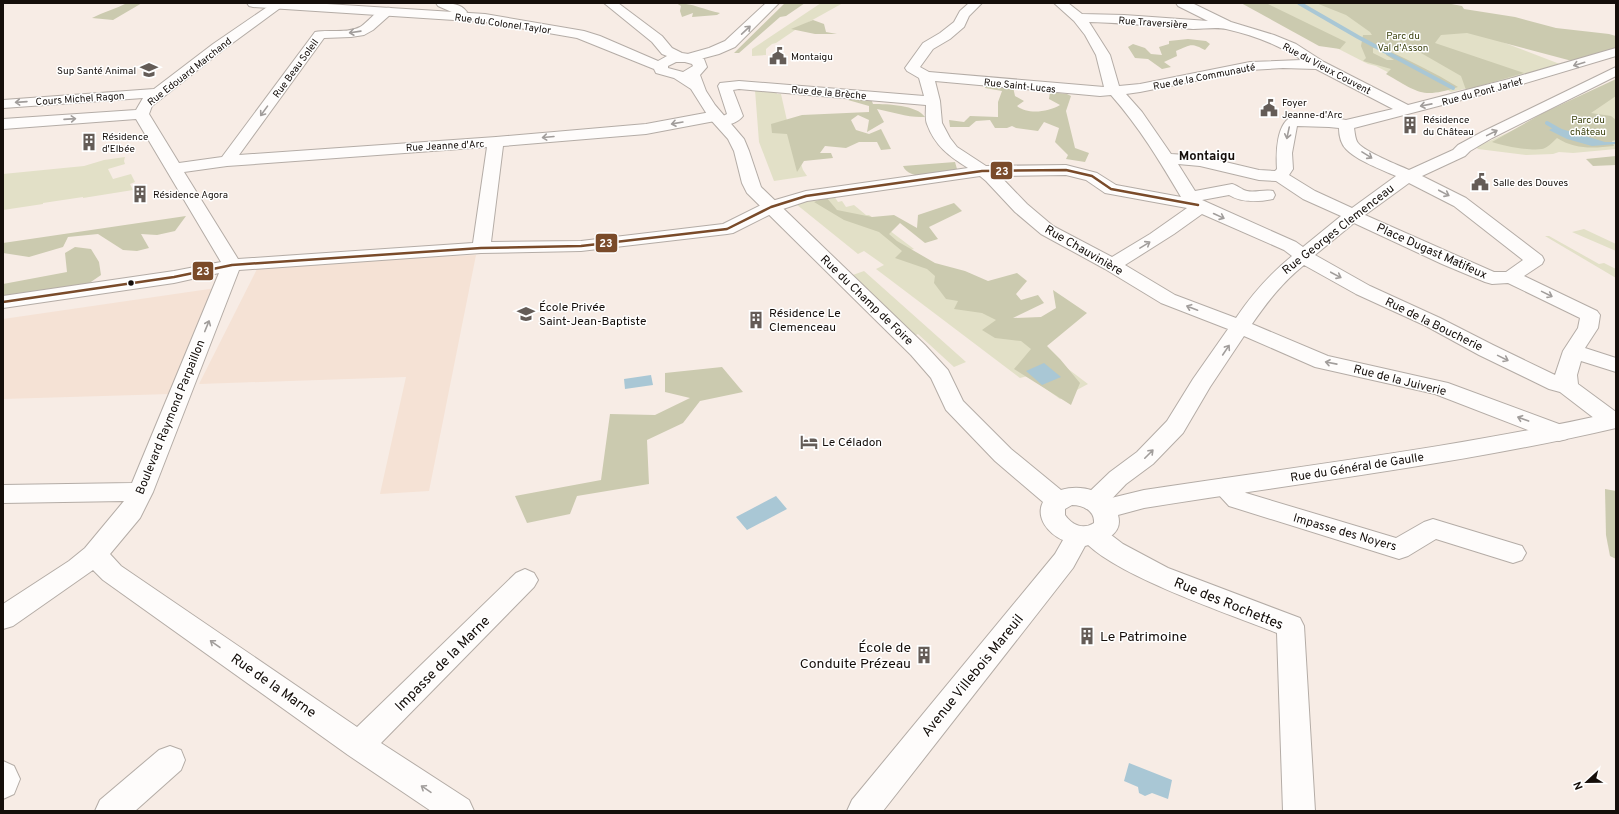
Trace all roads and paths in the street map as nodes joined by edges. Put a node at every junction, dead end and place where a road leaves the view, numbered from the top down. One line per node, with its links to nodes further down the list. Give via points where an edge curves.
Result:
1 (253, 3): 8 (street, Rue du Colonel Taylor)
2 (442, 3): 10 (street, via 461,12)
3 (610, 3): 15 (street, via 657,39)
4 (773, 3): 15 (street, one-way to 4, via 730,44)
5 (976, 3): 19 (street, via 964,14 959,24 928,46 912,68)
6 (1060, 3): 11 (street)
7 (1182, 3): 12 (street, Rue du Vieux Couvent)
8 (280, 4): 9 (street, Rue du Colonel Taylor); 21 (street, Rue Edouard Marchand)
9 (387, 11): 10 (street, Rue du Colonel Taylor); 31 (street, Rue Beau Soleil, one-way to 31, via 363,31 320,35)
10 (458, 16): 15 (street, Rue du Colonel Taylor, via 560,31 595,39 641,59)
11 (1079, 18): 12 (street, Rue Traversière); 20 (street, via 1103,55 1110,85)
12 (1226, 25): 17 (street, Rue du Vieux Couvent, via 1291,47)
13 (1616, 52): 14 (street, Rue du Pont Jarlet)
14 (1597, 58): 16 (street); 24 (street, Rue du Pont Jarlet, one-way to 24, via 1432,104)
15 (680, 64): 15 (street, Rue du Champ de Foire, via 678,75 664,72); 26 (street, Rue du Champ de Foire)
16 (1616, 64)
17 (1319, 65): 20 (street, Rue de la Communauté, via 1250,66); 24 (street, Rue du Vieux Couvent)
18 (1616, 71): 35 (street, Rue Georges Clemenceau, one-way to 18, via 1459,153 1487,135)
19 (926, 76): 20 (street, Rue Saint-Lucas, via 1068,90); 22 (street, Rue Chauvinière)
20 (1114, 91): 30 (street, via 1137,115)
21 (158, 93): 23 (street, Cours Michel Ragon, one-way to 23); 25 (street, Rue Edouard Marchand, via 146,104)
22 (933, 101): 26 (street, Rue de la Brèche, via 739,85 725,86 735,116); 33 (street, Rue Chauvinière, via 934,123 943,140 951,150)
23 (3, 104)
24 (1405, 109): 28 (street, Rue du Pont Jarlet)
25 (141, 114): 27 (street, Cours Michel Ragon, one-way to 25); 32 (street, Rue Edouard Marchand)
26 (719, 119): 29 (street, Rue Jeanne d'Arc, one-way to 29, via 646,129); 38 (street, Rue du Champ de Foire, via 736,139 753,189)
27 (3, 124)
28 (1346, 125): 34 (street, one-way to 34, via 1304,121 1290,125 1284,153 1284,169); 35 (street, one-way to 35, via 1352,146 1381,164)
29 (496, 142): 31 (street, Rue Jeanne d'Arc); 40 (street)
30 (1166, 158): 34 (street, via 1200,160 1259,175); 37 (street)
31 (227, 161): 32 (street, Rue Jeanne d'Arc)
32 (174, 169): 42 (street, Rue Edouard Marchand)
33 (982, 171): 37 (street, via 1080,172 1111,189); 38 (street, via 806,196); 43 (street, Rue Chauvinière, via 992,177 1021,208 1047,230)
34 (1280, 176): 39 (street, Place Dugast Matifeux, via 1309,195)
35 (1409, 176): 39 (street, Rue Georges Clemenceau); 44 (street, one-way to 44, via 1460,202 1535,260)
36 (1267, 195): 37 (street, via 1243,196 1232,189)
37 (1196, 203): 41 (street, Rue de la Boucherie, one-way to 41, via 1290,246); 43 (street, one-way to 37, via 1176,224)
38 (771, 207): 40 (street, via 727,229 581,246); 55 (street, Rue du Champ de Foire, via 918,350 940,375 954,405 1003,454)
39 (1354, 216): 41 (street, Rue Georges Clemenceau); 44 (street, Place Dugast Matifeux, via 1480,274 1492,278)
40 (481, 248): 42 (street)
41 (1303, 255): 46 (street, Rue Georges Clemenceau, via 1278,277); 49 (street, Rue de la Boucherie, one-way to 49, via 1363,290)
42 (232, 265): 45 (street, via 174,277); 53 (street, Boulevard Raymond Parpaillon, one-way to 42)
43 (1112, 265): 46 (street, Rue Chauvinière, one-way to 43, via 1168,299)
44 (1512, 277): 47 (street, one-way to 47, via 1590,315 1588,328)
45 (3, 302)
46 (1241, 327): 51 (street, Rue de la Juiverie, one-way to 46, via 1440,388 1322,362); 56 (street, Rue Georges Clemenceau, one-way to 46, via 1118,478 1145,458 1175,427)
47 (1573, 352): 48 (street); 49 (street, via 1566,375)
48 (1616, 365)
49 (1568, 387): 50 (street, Rue de la Boucherie)
50 (1614, 420): 51 (street, Rue du Général de Gaulle)
51 (1559, 433): 52 (street, Rue du Général de Gaulle)
52 (1225, 487): 56 (street, Rue du Général de Gaulle); 58 (street, Impasse des Noyers, via 1238,500 1399,549 1432,529)
53 (141, 492): 54 (street); 59 (street, Boulevard Raymond Parpaillon, via 131,511)
54 (3, 494)
55 (1058, 500): 56 (street, via 1080,496); 57 (street, via 1052,510 1056,524 1062,529)
56 (1098, 505): 57 (street, via 1106,516 1106,524 1103,530)
57 (1086, 536): 68 (street, Avenue Villebois Mareuil); 69 (street, Rue des Rochettes, via 1160,575 1290,626)
58 (1513, 553)
59 (94, 555): 61 (street, Boulevard Raymond Parpaillon); 62 (street, Rue de la Marne, one-way to 59, via 112,573)
60 (524, 580): 62 (street, Impasse de la Marne)
61 (3, 618)
62 (359, 745): 67 (street, Rue de la Marne, one-way to 62)
63 (170, 760): 66 (street)
64 (3, 776): 65 (street, via 6,779)
65 (3, 784)
66 (111, 811)
67 (458, 811)
68 (863, 811)
69 (1299, 811)

